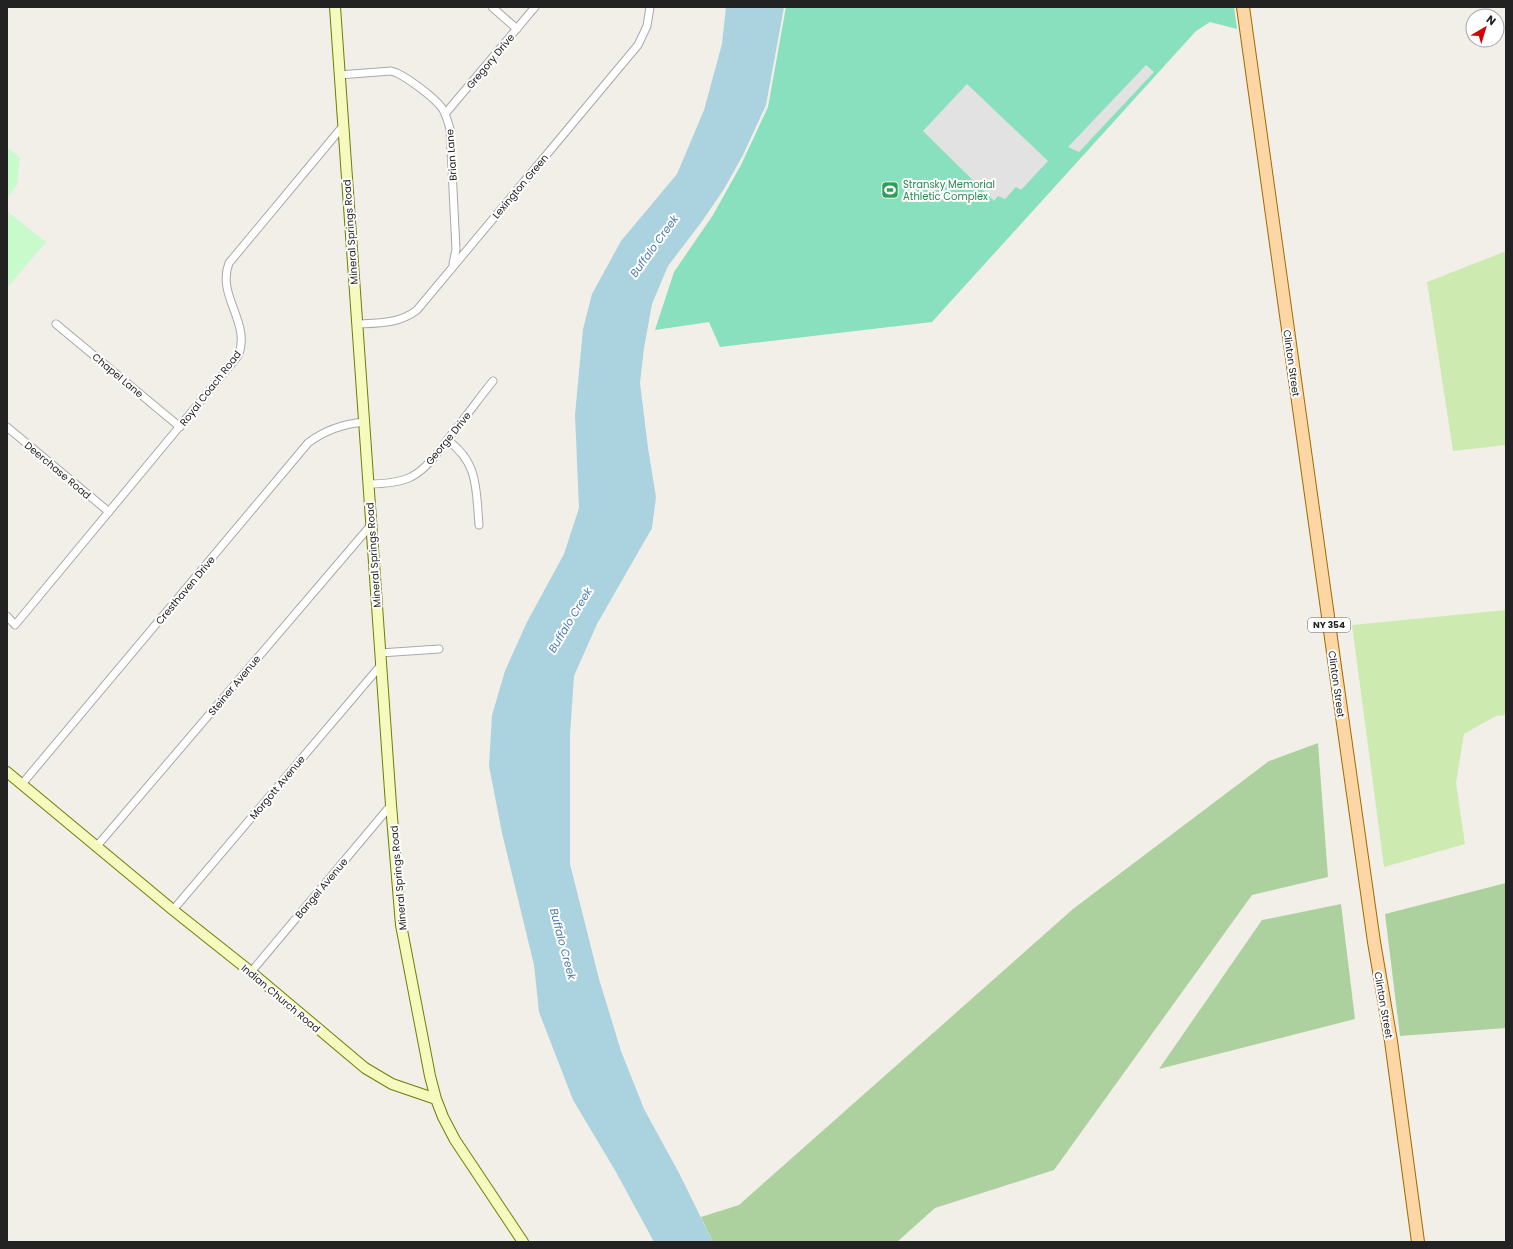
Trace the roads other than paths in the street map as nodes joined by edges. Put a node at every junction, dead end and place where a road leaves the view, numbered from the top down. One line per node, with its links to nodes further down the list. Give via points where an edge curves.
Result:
1 (335, 7): 7 (street, Mineral Springs Road)
2 (492, 7): 6 (street)
3 (535, 7): 6 (street, Gregory Drive)
4 (650, 7): 10 (street, Lexington Green, via 647,26 638,45)
5 (1243, 7): 34 (main road, Clinton Street / NY 354, via 1342,720 1391,1041)
6 (517, 29): 8 (street, Gregory Drive)
7 (339, 75): 8 (street, Brian Lane, via 397,73 436,101); 9 (street, Mineral Springs Road)
8 (445, 114): 10 (street, Brian Lane, via 450,129 456,249)
9 (343, 126): 12 (street, Mineral Springs Road); 16 (street, Royal Coach Road, via 229,262 226,271 227,291 241,334 241,348 238,356)
10 (451, 269): 12 (street, Lexington Green, via 410,316 395,322)
11 (56, 324): 16 (street, Chapel Lane)
12 (357, 324): 14 (street, Mineral Springs Road)
13 (493, 381): 17 (street, George Drive)
14 (364, 422): 18 (street, Mineral Springs Road); 27 (street, Cresthaven Drive, via 327,430 308,443)
15 (7, 427): 19 (street, Deerchase Road)
16 (180, 427): 19 (street, Royal Coach Road)
17 (447, 440): 18 (street, George Drive, via 428,464 410,477 387,484); 21 (street, via 463,454 473,472)
18 (368, 484): 20 (street, Mineral Springs Road)
19 (109, 512): 22 (street, Royal Coach Road, via 14,625)
20 (371, 525): 24 (street, Mineral Springs Road); 29 (street, Steiner Avenue)
21 (479, 525)
22 (7, 616)
23 (439, 649): 24 (street)
24 (380, 653): 25 (street, Mineral Springs Road)
25 (381, 665): 28 (street, Mineral Springs Road); 30 (street, Morgott Avenue)
26 (7, 772): 27 (street, Indian Church Road)
27 (22, 784): 29 (street, Indian Church Road)
28 (391, 805): 31 (street, Bangel Avenue); 32 (street, Mineral Springs Road, via 402,925)
29 (96, 846): 30 (street, Indian Church Road)
30 (173, 910): 31 (street, Indian Church Road)
31 (251, 972): 32 (street, Indian Church Road, via 365,1068 392,1084)
32 (436, 1099): 33 (street, via 463,1154)
33 (523, 1242)
34 (1418, 1242)

